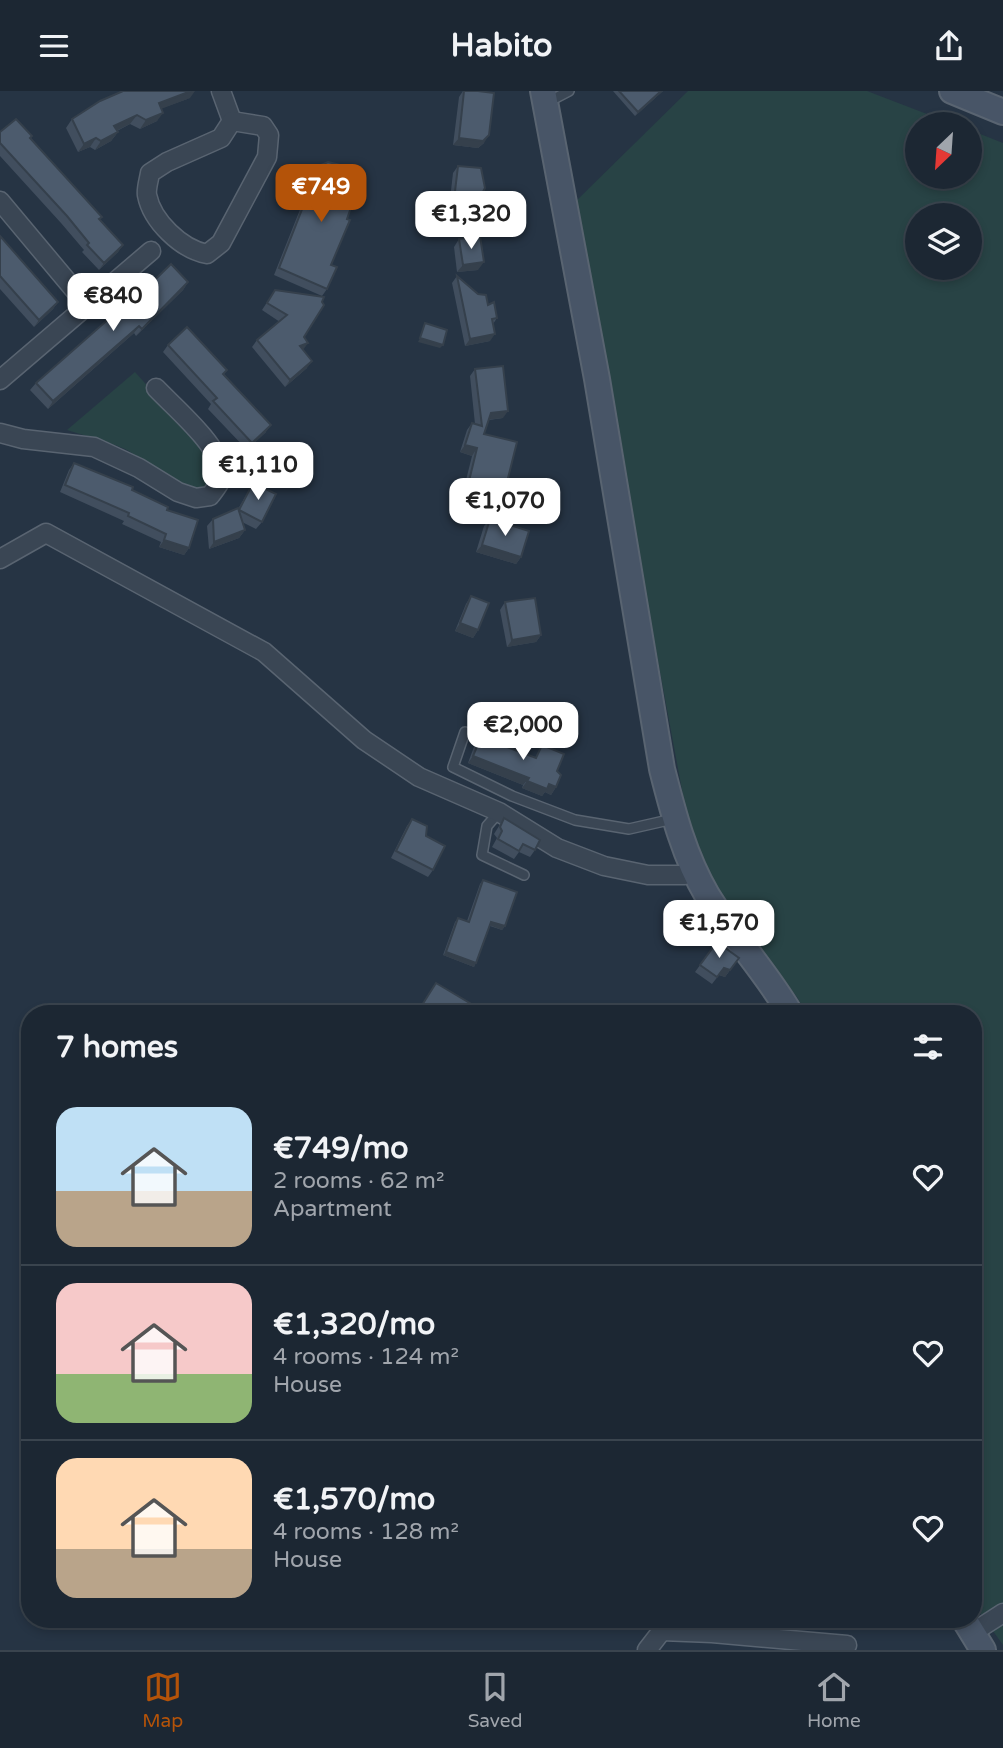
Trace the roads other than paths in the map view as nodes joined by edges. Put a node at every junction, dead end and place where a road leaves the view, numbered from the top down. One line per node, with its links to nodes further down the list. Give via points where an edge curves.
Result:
1 (220, 91): 6 (street)
2 (569, 91): 4 (lane)
3 (952, 91): 5 (main road)
4 (544, 97): 16 (main road)
5 (1003, 111)
6 (232, 121): 6 (street, via 263,126 269,135 267,157 221,243 207,254 194,252 173,238 151,207 146,191 150,173 221,138)
7 (0, 201): 9 (street)
8 (151, 251): 9 (street)
9 (87, 305): 10 (street)
10 (0, 380)
11 (156, 388): 12 (street, via 218,459 222,474 210,496 195,498 178,492 94,447)
12 (0, 433)
13 (0, 559): 15 (street, via 46,533 264,652 364,740 419,777)
14 (465, 732): 16 (lane, via 453,767 513,796 575,820 629,829)
15 (499, 812): 17 (street, via 556,848 604,866 648,874); 18 (lane, via 487,825 482,855)
16 (674, 818): 17 (main road)
17 (695, 871): 19 (main road)
18 (524, 875)
19 (784, 1005)
20 (1003, 1613): 23 (street)
21 (664, 1628): 25 (street)
22 (683, 1628): 24 (street)
23 (982, 1628)
24 (847, 1645)
25 (647, 1650)

